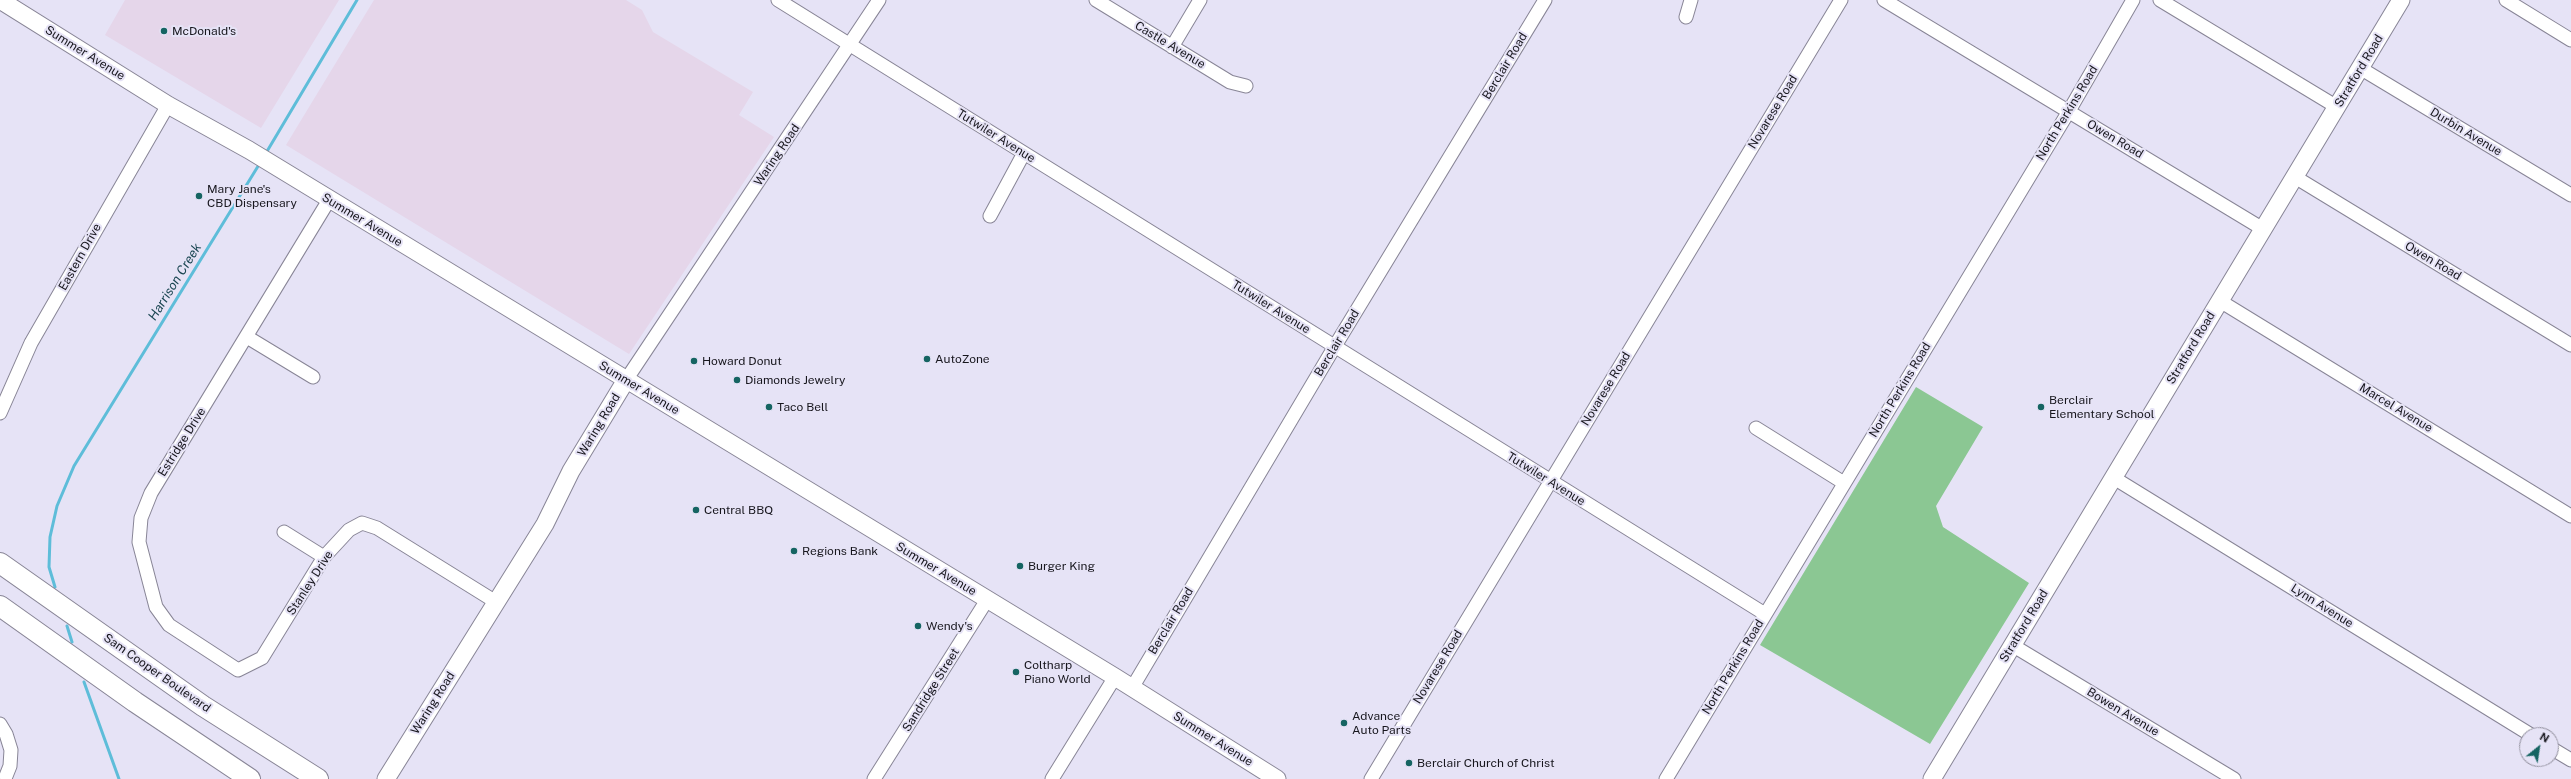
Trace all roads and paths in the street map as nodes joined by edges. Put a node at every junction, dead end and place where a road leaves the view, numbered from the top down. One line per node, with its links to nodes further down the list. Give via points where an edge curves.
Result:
1 (0, 0): 14 (main road, Summer Avenue)
2 (778, 0): 17 (street, Tutwiler Avenue)
3 (879, 0): 17 (street, Waring Road)
4 (1096, 0): 18 (street, Castle Avenue)
5 (1200, 0): 18 (street)
6 (1545, 0): 33 (street, Berclair Road)
7 (1691, 0): 15 (street)
8 (1841, 0): 39 (street, Novarese Road)
9 (1884, 0): 23 (street, Owen Road)
10 (2133, 0): 23 (street, North Perkins Road)
11 (2160, 0): 22 (street)
12 (2401, 0): 19 (main road, Stratford Road)
13 (2506, 0): 16 (street)
14 (18, 5): 21 (main road, Summer Avenue)
15 (1686, 17)
16 (2571, 40)
17 (850, 45): 24 (street, Tutwiler Avenue); 35 (street, Waring Road)
18 (1172, 47): 20 (street, Castle Avenue, via 1230,82)
19 (2360, 68): 22 (main road, Stratford Road); 26 (street, Durbin Avenue)
20 (1246, 86)
21 (168, 105): 27 (main road, Summer Avenue, via 249,150); 36 (street, Eastern Drive, via 32,343)
22 (2337, 107): 25 (main road, Stratford Road)
23 (2069, 111): 29 (street, Owen Road); 40 (street, North Perkins Road)
24 (1024, 153): 28 (street); 33 (street, Tutwiler Avenue)
25 (2295, 177): 29 (main road, Stratford Road); 32 (street, Owen Road)
26 (2571, 195)
27 (329, 200): 31 (street, Estridge Drive); 35 (main road, Summer Avenue)
28 (990, 216)
29 (2263, 229): 30 (main road, Stratford Road)
30 (2220, 301): 38 (main road, Stratford Road); 41 (street, Marcel Avenue)
31 (247, 337): 34 (street); 50 (street, Estridge Drive, via 151,493 141,518 140,542 156,607 169,625)
32 (2571, 345)
33 (1334, 346): 39 (street, Tutwiler Avenue); 52 (street, Berclair Road)
34 (313, 377)
35 (626, 380): 45 (main road, Summer Avenue); 46 (main road, Waring Road, via 570,471 545,524)
36 (0, 413)
37 (1756, 428): 40 (street)
38 (2114, 478): 49 (main road, Stratford Road); 54 (street, Lynn Avenue)
39 (1550, 482): 48 (street, Tutwiler Avenue); 64 (street, Novarese Road)
40 (1844, 483): 48 (street, North Perkins Road)
41 (2571, 516)
42 (284, 532): 43 (street)
43 (324, 557): 46 (street, Stanley Drive, via 349,530 362,523 377,528); 50 (street, Stanley Drive, via 262,658)
44 (0, 563): 60 (highway, Sam Cooper Boulevard, via 204,706)
45 (987, 600): 51 (main road, Summer Avenue); 61 (street, Sandridge Street)
46 (496, 602): 58 (main road, Waring Road)
47 (0, 606): 59 (highway, via 135,702)
48 (1765, 614): 65 (street, North Perkins Road)
49 (2012, 645): 66 (main road, Stratford Road); 67 (street, Bowen Avenue)
50 (238, 670)
51 (1115, 677): 52 (main road, Summer Avenue); 62 (street)
52 (1132, 688): 63 (main road, Summer Avenue)
53 (0, 724): 57 (street, via 11,750 10,766)
54 (2519, 728)
55 (2559, 753): 56 (street)
56 (2571, 760)
57 (6, 776)
58 (390, 778)
59 (250, 779)
60 (318, 779)
61 (874, 779)
62 (1052, 779)
63 (1277, 779)
64 (1370, 779)
65 (1666, 779)
66 (1932, 779)
67 (2234, 779)

